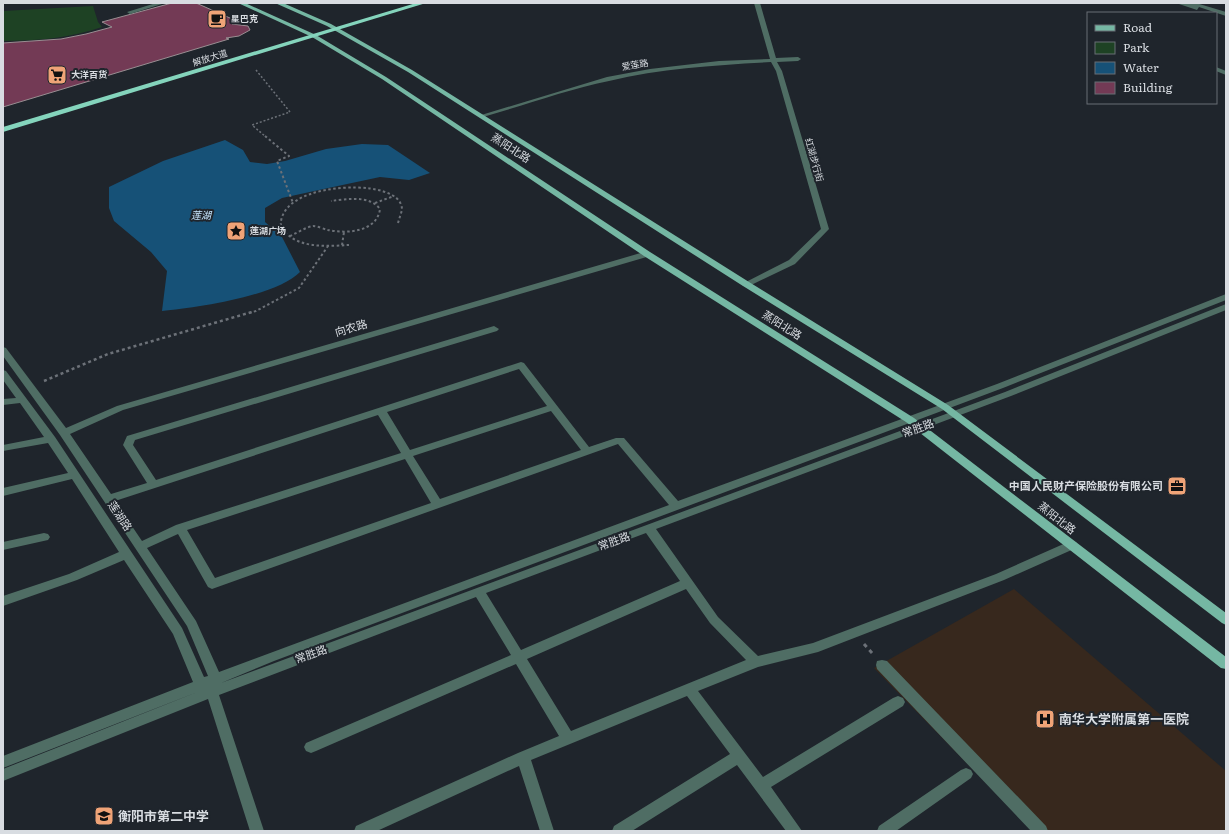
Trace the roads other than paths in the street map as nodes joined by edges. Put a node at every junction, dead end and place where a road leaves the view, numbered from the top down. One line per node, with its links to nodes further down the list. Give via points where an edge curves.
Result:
1 (162, 3): 10 (street)
2 (241, 3): 13 (main road, 蒸阳北路)
3 (278, 3): 12 (main road, 蒸阳北路)
4 (405, 3): 12 (highway, 解放大道)
5 (423, 3): 12 (highway, 解放大道)
6 (757, 3): 15 (street, 红湖步行街)
7 (1179, 3): 11 (street)
8 (1192, 3): 11 (street)
9 (1226, 6): 11 (street)
10 (130, 12)
11 (1213, 12)
12 (333, 27): 13 (highway, 解放大道); 16 (main road, 蒸阳北路)
13 (310, 34): 17 (highway, 解放大道); 18 (highway, 解放大道); 19 (main road, 蒸阳北路, via 384,78)
14 (798, 59): 15 (street, 爱莲路)
15 (774, 60): 16 (street, 爱莲路, via 650,71 614,78); 20 (street, 红湖步行街, via 825,229 792,262)
16 (481, 116): 20 (main road, 蒸阳北路)
17 (3, 124)
18 (3, 130)
19 (647, 254): 32 (main road, 蒸阳北路); 34 (street, 向农路, via 120,408)
20 (746, 284): 29 (main road, 蒸阳北路)
21 (1226, 297): 29 (street, 常胜路)
22 (1226, 308): 31 (street, 常胜路)
23 (494, 329): 40 (street, via 131,438 128,445)
24 (3, 350): 34 (street, 莲湖路)
25 (3, 373): 26 (street, 莲湖路)
26 (22, 400): 27 (street); 35 (street, 莲湖路)
27 (3, 402)
28 (553, 407): 30 (street, via 521,365); 37 (street); 38 (street)
29 (945, 407): 31 (main road, 蒸阳北路); 32 (street, 常胜路)
30 (381, 411): 38 (street); 40 (street)
31 (954, 414): 33 (street, 常胜路); 55 (main road, 蒸阳北路)
32 (910, 420): 33 (main road, 蒸阳北路); 44 (street, 常胜路)
33 (919, 427): 46 (street, 常胜路); 48 (main road, 蒸阳北路)
34 (64, 433): 42 (street, 莲湖路)
35 (50, 439): 36 (street); 39 (street, 莲湖路)
36 (3, 448)
37 (587, 451): 43 (street); 44 (street, via 620,440)
38 (407, 455): 43 (street); 45 (street)
39 (74, 475): 41 (street); 51 (street, 莲湖路)
40 (154, 484): 42 (street)
41 (3, 492)
42 (109, 500): 50 (street, 莲湖路)
43 (437, 504): 45 (street, via 212,584)
44 (676, 506): 60 (street, 常胜路)
45 (180, 528): 50 (street)
46 (649, 528): 52 (street); 53 (street, 常胜路)
47 (44, 537): 49 (street)
48 (1072, 545): 57 (street, via 1000,577 855,633 814,648); 58 (main road, 蒸阳北路)
49 (3, 546)
50 (140, 547): 60 (street, 莲湖路, via 192,624)
51 (126, 554): 54 (street, via 73,578); 61 (street, 莲湖路, via 178,632)
52 (688, 584): 56 (street); 57 (street, via 714,620)
53 (480, 591): 56 (street); 63 (street, 常胜路)
54 (3, 601)
55 (1226, 620)
56 (518, 657): 65 (street); 66 (street)
57 (756, 662): 62 (street)
58 (1226, 664)
59 (882, 665): 79 (street)
60 (215, 678): 61 (street, 常胜路); 63 (street)
61 (200, 684): 63 (street); 69 (street, 常胜路)
62 (689, 689): 65 (street); 67 (street)
63 (212, 692): 71 (street, 常胜路); 73 (street)
64 (898, 702): 72 (street)
65 (568, 738): 68 (street)
66 (311, 747)
67 (739, 756): 72 (street); 76 (street)
68 (523, 757): 74 (street); 75 (street)
69 (3, 762)
70 (966, 774): 78 (street)
71 (3, 775)
72 (761, 786): 77 (street)
73 (257, 831)
74 (361, 831)
75 (547, 831)
76 (619, 831)
77 (795, 831)
78 (884, 831)
79 (1041, 831)

